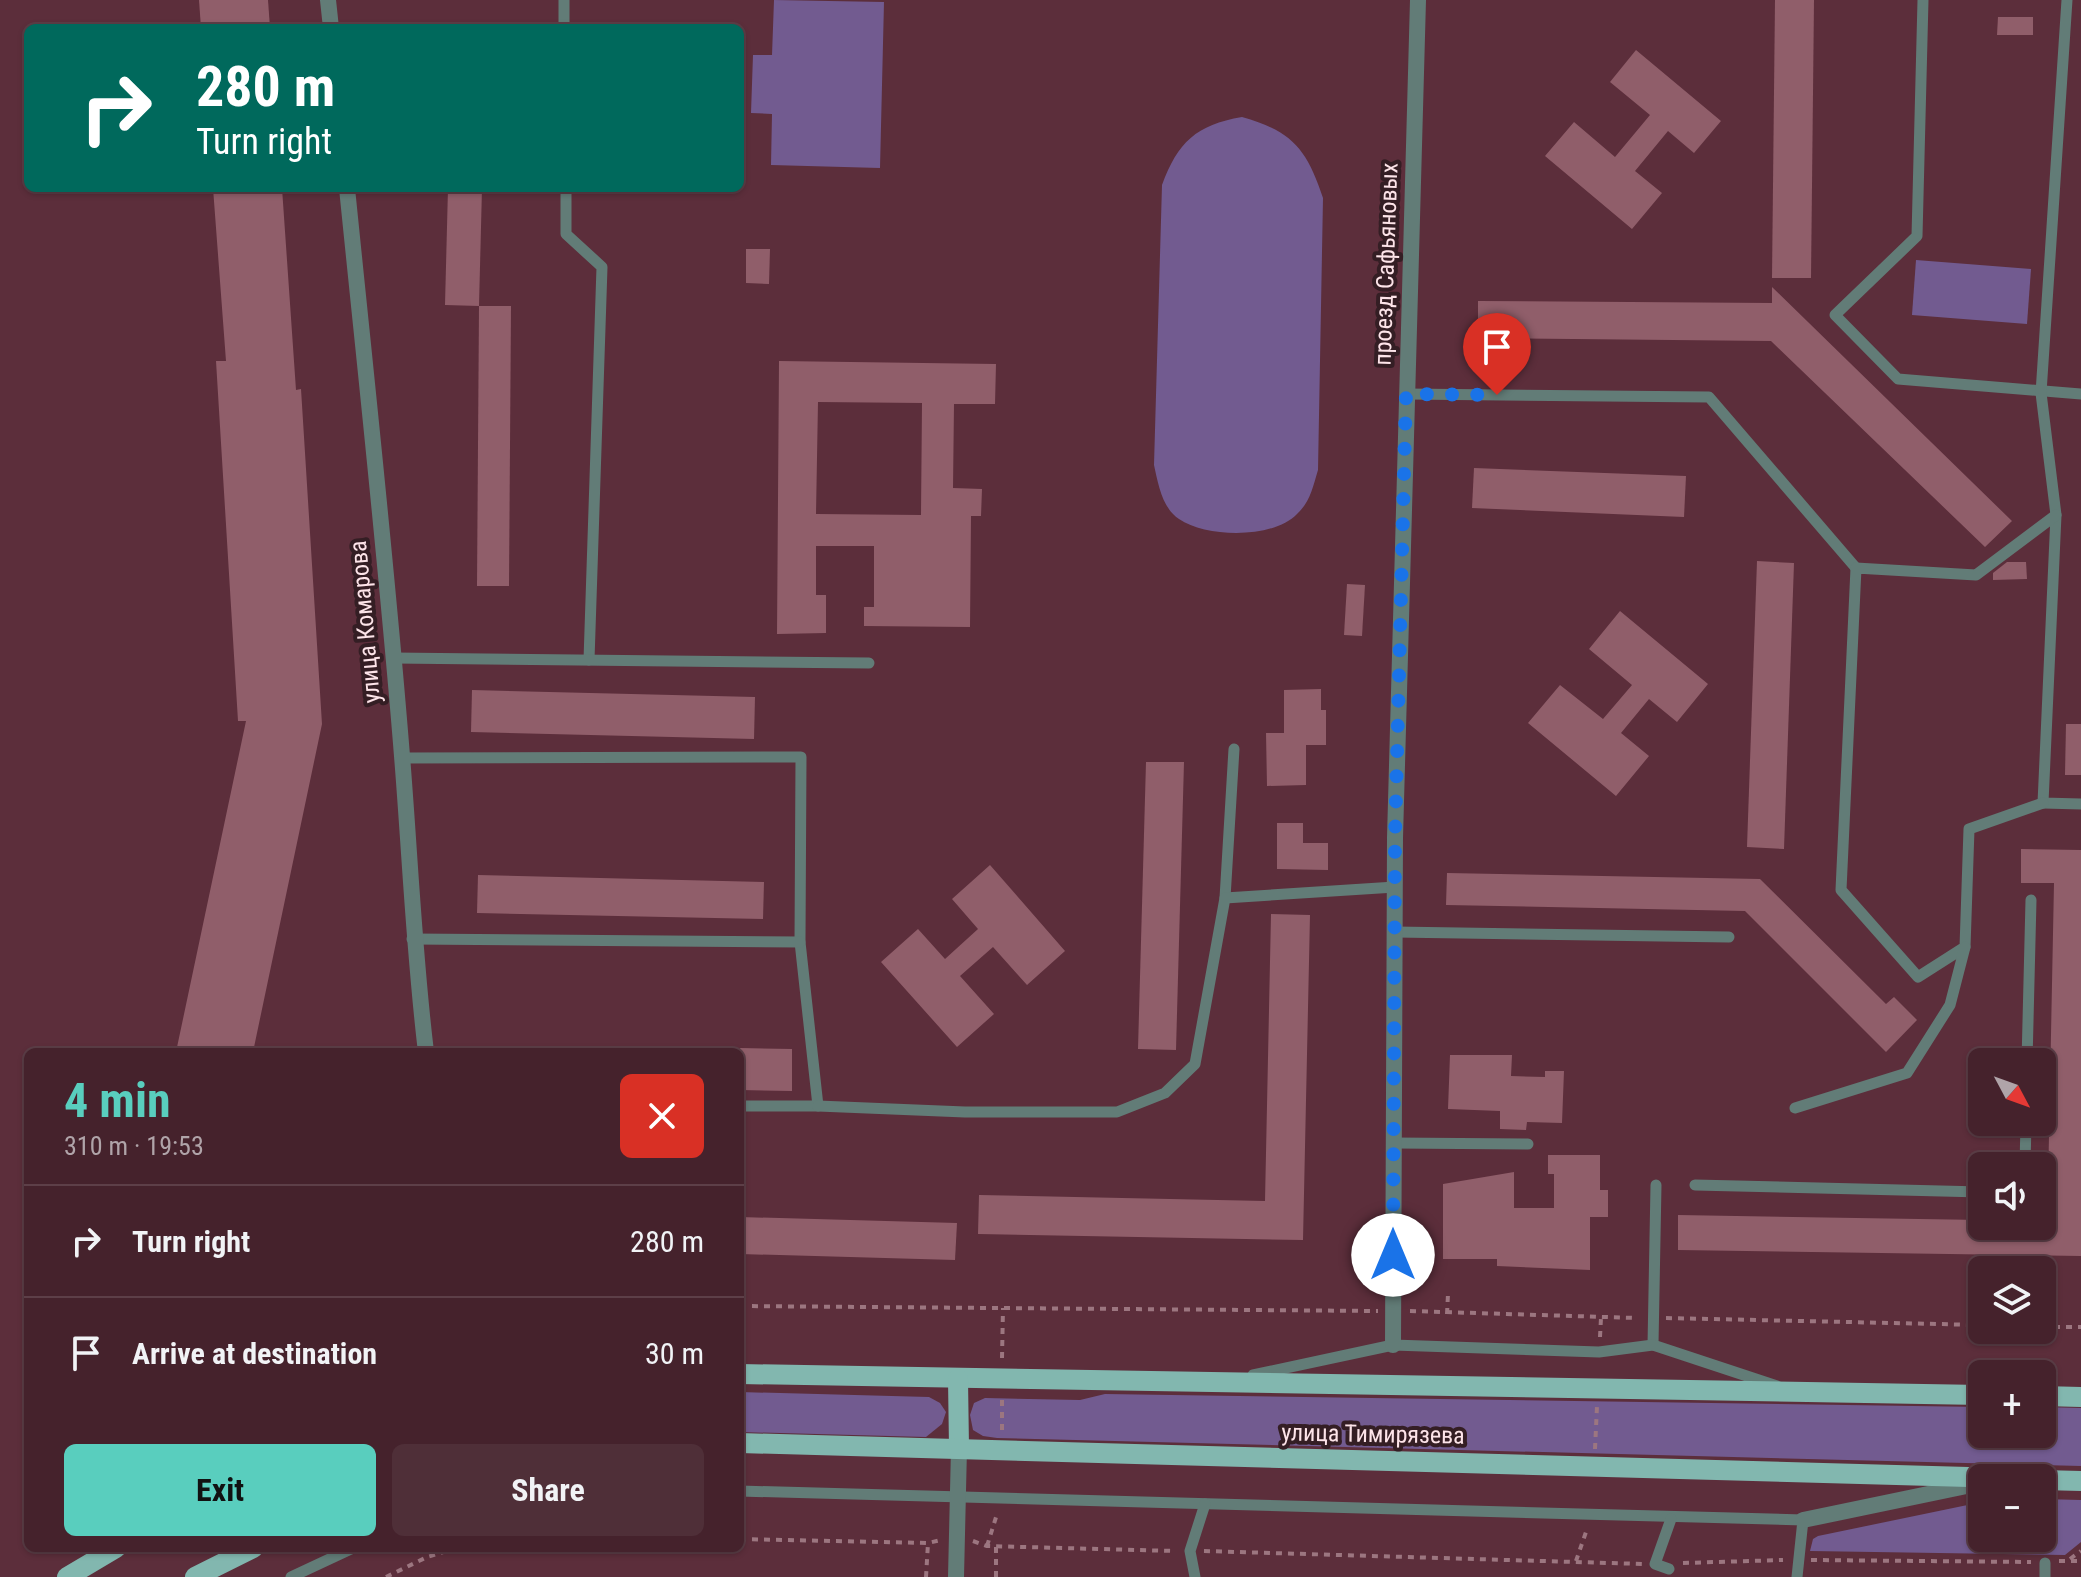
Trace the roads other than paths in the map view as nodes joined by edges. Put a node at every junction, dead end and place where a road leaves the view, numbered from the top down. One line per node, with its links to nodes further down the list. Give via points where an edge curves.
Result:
1 (328, 0): 6 (street)
2 (564, 0): 7 (lane)
3 (1418, 0): 11 (street, проезд Сафьяновых)
4 (1923, 0): 10 (lane, via 1917,236 1835,315 1898,379)
5 (2067, 0): 10 (lane)
6 (331, 24)
7 (564, 24)
8 (347, 192): 15 (street, улица Комарова)
9 (566, 192): 16 (lane, via 566,234 602,267)
10 (2041, 393): 12 (lane); 13 (lane)
11 (1406, 394): 14 (lane, via 1709,397); 22 (street, проезд Сафьяновых)
12 (2081, 394)
13 (2056, 515): 14 (lane, via 1976,575); 20 (lane)
14 (1856, 568): 29 (lane, via 1841,890 1918,977)
15 (393, 658): 16 (lane); 19 (street, улица Комарова)
16 (589, 660): 17 (lane)
17 (869, 663)
18 (1234, 749): 23 (lane)
19 (402, 758): 27 (street, улица Комарова); 28 (lane, via 801,757)
20 (2043, 803): 21 (lane); 29 (lane, via 1969,829)
21 (2081, 804)
22 (1395, 887): 23 (lane); 25 (street, проезд Сафьяновых)
23 (1225, 898): 33 (lane, via 1195,1064 1165,1093 1117,1112)
24 (2031, 900): 31 (lane)
25 (1395, 932): 26 (lane); 35 (street, проезд Сафьяновых)
26 (1729, 937)
27 (412, 939): 28 (lane); 30 (street, улица Комарова)
28 (800, 942): 33 (lane)
29 (1965, 947): 34 (lane, via 1950,1005 1907,1073)
30 (426, 1048)
31 (2027, 1048)
32 (744, 1106): 33 (lane)
33 (818, 1106)
34 (1795, 1108)
35 (1394, 1143): 36 (lane); 40 (street, проезд Сафьяновых)
36 (1528, 1144)
37 (1656, 1185): 41 (lane)
38 (1695, 1185): 39 (lane)
39 (1968, 1192)
40 (1393, 1345): 41 (lane, via 1599,1352); 44 (lane)
41 (1653, 1345): 45 (lane)
42 (744, 1374): 43 (main road, улица Тимирязева)
43 (958, 1379): 44 (main road, улица Тимирязева); 50 (main road)
44 (1217, 1383): 45 (main road, улица Тимирязева)
45 (1797, 1392): 46 (main road, улица Тимирязева)
46 (1968, 1395)
47 (2056, 1396): 48 (main road)
48 (2081, 1397)
49 (744, 1443): 50 (main road, улица Тимирязева)
50 (959, 1448): 51 (main road, улица Тимирязева); 56 (street)
51 (1968, 1477)
52 (2056, 1480): 53 (main road)
53 (2081, 1481)
54 (1968, 1486): 59 (street)
55 (744, 1491): 56 (lane)
56 (958, 1495): 57 (lane); 68 (street)
57 (1205, 1504): 58 (lane); 69 (lane, via 1190,1551)
58 (1671, 1519): 59 (lane); 64 (lane, via 1655,1564)
59 (1803, 1520): 70 (lane)
60 (109, 1552): 65 (main road)
61 (245, 1552): 66 (main road)
62 (344, 1552): 67 (lane)
63 (2045, 1563): 71 (lane)
64 (1669, 1569)
65 (67, 1577)
66 (195, 1577)
67 (291, 1577)
68 (956, 1577)
69 (1195, 1577)
70 (1797, 1577)
71 (2045, 1577)

